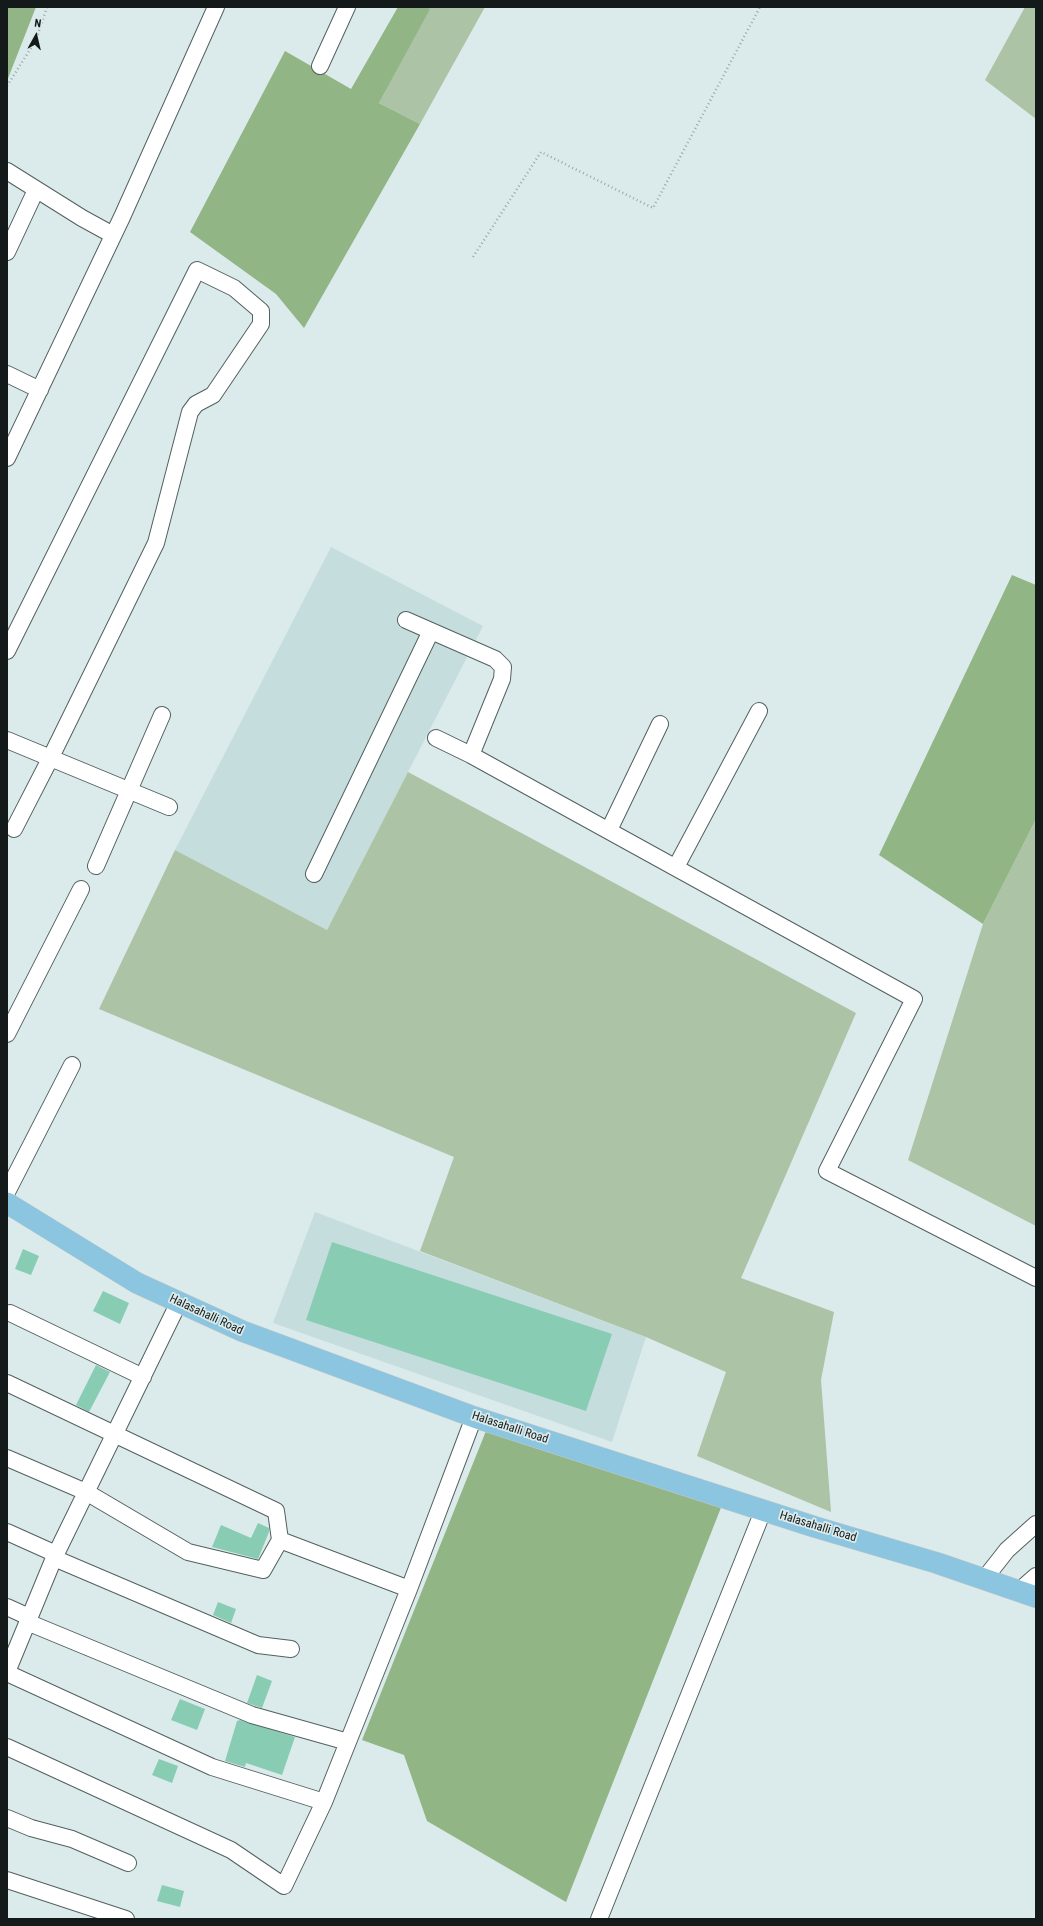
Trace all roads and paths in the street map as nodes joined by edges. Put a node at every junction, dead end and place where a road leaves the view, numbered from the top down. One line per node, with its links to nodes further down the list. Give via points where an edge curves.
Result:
1 (48, 7): 6 (path, via 36,40)
2 (216, 7): 9 (street)
3 (347, 7): 5 (street)
4 (760, 7): 11 (path, via 653,208 541,152)
5 (320, 66)
6 (7, 86)
7 (7, 171): 8 (street)
8 (36, 190): 9 (street); 10 (street)
9 (113, 235): 13 (street)
10 (7, 252)
11 (473, 257)
12 (7, 374): 13 (street)
13 (40, 390): 14 (street)
14 (7, 458)
15 (406, 620): 16 (street)
16 (431, 631): 23 (street, via 495,659 503,667 502,679); 31 (street)
17 (7, 651): 24 (street, via 197,270 234,288 261,311 261,324 213,395 196,404 190,412 156,543)
18 (759, 711): 30 (street)
19 (162, 715): 25 (street)
20 (660, 724): 28 (street)
21 (436, 738): 23 (street)
22 (7, 740): 24 (street)
23 (471, 755): 28 (street)
24 (51, 758): 25 (street); 27 (street)
25 (129, 790): 26 (street); 29 (street)
26 (169, 807)
27 (14, 829)
28 (609, 830): 30 (street)
29 (96, 866)
30 (676, 867): 37 (street, via 914,999 827,1171)
31 (314, 874)
32 (81, 889): 33 (street)
33 (7, 1034)
34 (72, 1064): 35 (street)
35 (7, 1192)
36 (7, 1203): 38 (main road, Halasahalli Road, via 137,1283)
37 (1036, 1278)
38 (179, 1302): 40 (street); 42 (main road, Halasahalli Road, via 242,1331)
39 (10, 1313): 40 (street)
40 (143, 1377): 43 (street)
41 (7, 1383): 43 (street)
42 (474, 1417): 46 (main road, Halasahalli Road); 53 (street)
43 (115, 1434): 45 (street); 49 (street, via 276,1511)
44 (7, 1458): 45 (street)
45 (86, 1492): 49 (street, via 188,1552 263,1570); 50 (street)
46 (763, 1511): 52 (main road, Halasahalli Road); 66 (street)
47 (1036, 1524): 52 (street, via 1007,1550)
48 (7, 1532): 50 (street)
49 (280, 1540): 53 (street)
50 (55, 1556): 56 (street); 57 (street, via 258,1645)
51 (1036, 1576): 54 (street)
52 (984, 1578): 54 (main road, Halasahalli Road)
53 (409, 1589): 59 (street)
54 (1028, 1593)
55 (7, 1607): 56 (street)
56 (28, 1620): 58 (street); 59 (street, via 252,1716)
57 (291, 1649)
58 (7, 1673): 61 (street, via 212,1767)
59 (348, 1742): 61 (street)
60 (7, 1747): 61 (street, via 231,1850 284,1886)
61 (324, 1802)
62 (7, 1818): 63 (street, via 31,1828 72,1839)
63 (128, 1863)
64 (7, 1880): 65 (street)
65 (126, 1919)
66 (599, 1919)

